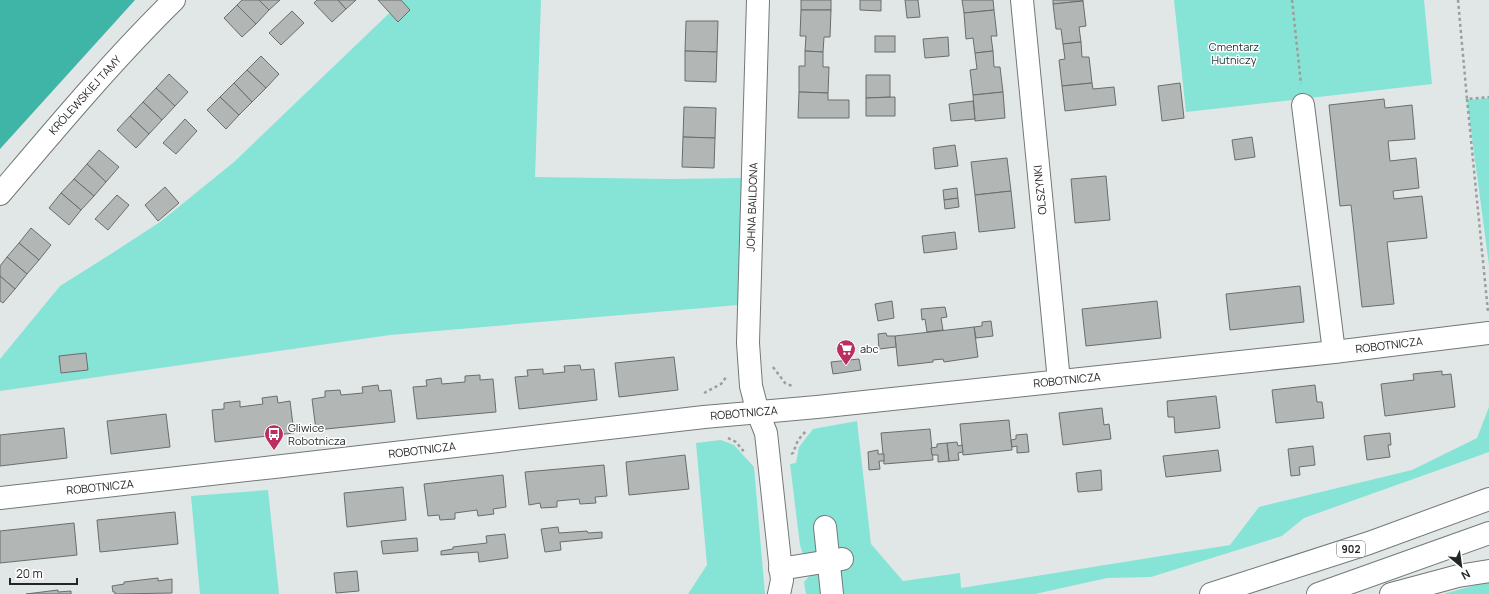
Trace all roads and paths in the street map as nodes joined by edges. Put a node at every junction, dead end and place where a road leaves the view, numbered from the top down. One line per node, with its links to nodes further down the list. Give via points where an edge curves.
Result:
1 (174, 0): 9 (street, KRÓLEWSKIEJ TAMY, via 79,101)
2 (758, 0): 13 (street, JOHNA BAILDONA, via 748,343 751,386)
3 (1022, 0): 12 (street, OLSZYNKI)
4 (1292, 0): 8 (path)
5 (1458, 0): 7 (path)
6 (1489, 97): 7 (path)
7 (1467, 99): 10 (path)
8 (1303, 105): 11 (street)
9 (0, 194)
10 (1489, 323): 11 (street, ROBOTNICZA)
11 (1334, 352): 12 (street, ROBOTNICZA)
12 (1059, 381): 13 (street, ROBOTNICZA)
13 (758, 413): 14 (street, ROBOTNICZA, via 704,417); 20 (street, JOHNA BAILDONA, via 766,433)
14 (0, 498)
15 (1489, 499): 22 (street, 902, via 1369,543)
16 (825, 527): 18 (street)
17 (1489, 533): 23 (street)
18 (835, 560): 20 (street); 21 (street)
19 (1489, 571): 24 (street, via 1458,576)
20 (782, 584)
21 (832, 594)
22 (1210, 594)
23 (1318, 594)
24 (1390, 594)

